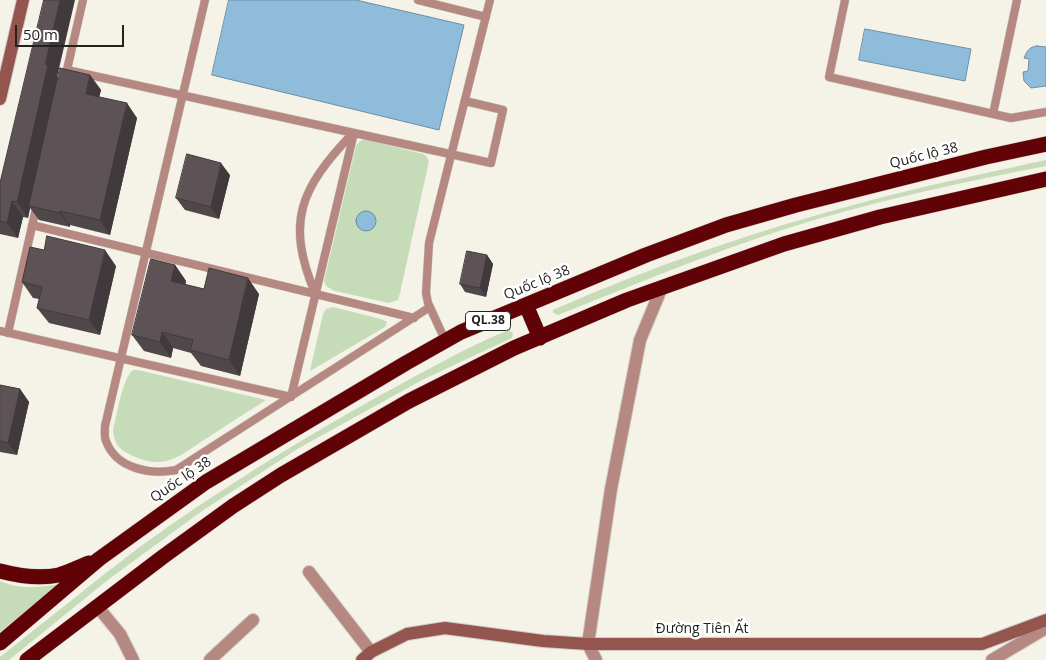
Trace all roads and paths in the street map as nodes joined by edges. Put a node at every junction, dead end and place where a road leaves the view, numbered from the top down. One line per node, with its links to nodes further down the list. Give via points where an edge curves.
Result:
1 (22, 0): 12 (street)
2 (83, 0): 9 (lane)
3 (205, 0): 11 (lane)
4 (418, 0): 8 (lane)
5 (490, 0): 8 (lane)
6 (846, 0): 15 (lane, via 829,77)
7 (1017, 0): 15 (lane)
8 (486, 17): 13 (lane)
9 (67, 70): 10 (lane); 11 (lane)
10 (65, 79)
11 (183, 95): 16 (lane); 22 (lane)
12 (0, 99)
13 (465, 101): 18 (lane); 18 (lane, via 503,110 491,162)
14 (1046, 112): 15 (lane, via 1018,118)
15 (993, 114)
16 (354, 133): 18 (lane); 24 (lane); 24 (lane, via 306,193 300,240 306,272)
17 (1046, 144): 25 (highway, Quốc lộ 38 / QL.38, via 796,205 726,226)
18 (452, 154): 26 (lane, via 429,243 426,292)
19 (1046, 179): 23 (highway, QL.38, via 818,234)
20 (38, 196): 21 (lane)
21 (32, 225): 22 (lane); 28 (lane)
22 (146, 253): 24 (lane); 31 (lane)
23 (662, 287): 29 (highway, QL.38); 41 (street, via 640,340 611,489)
24 (315, 294): 27 (lane); 32 (lane)
25 (526, 305): 29 (highway); 30 (highway, Quốc lộ 38 / QL.38)
26 (430, 307): 27 (lane); 30 (lane)
27 (414, 318): 32 (lane)
28 (4, 332): 31 (lane)
29 (540, 338): 36 (highway, QL.38, via 409,401 281,475 233,506)
30 (445, 340): 33 (highway, Quốc lộ 38 / QL.38, via 206,482)
31 (122, 359): 32 (lane); 32 (lane, via 105,426 105,440 120,460 149,472 176,470)
32 (291, 397)
33 (99, 559): 34 (highway, via 60,575 22,576); 40 (highway, Quốc lộ 38 / QL.38)
34 (0, 571)
35 (309, 572): 42 (street)
36 (97, 606): 43 (highway, QL.38); 44 (street, via 120,634)
37 (253, 620): 45 (street)
38 (1046, 620): 41 (street, Đường Tiên Ất, via 982,644)
39 (1046, 628): 47 (street)
40 (0, 643)
41 (588, 644): 42 (street, Đường Tiên Ất, via 445,628 407,634); 46 (street)
42 (367, 656)
43 (27, 660)
44 (133, 660)
45 (210, 660)
46 (596, 660)
47 (992, 660)

